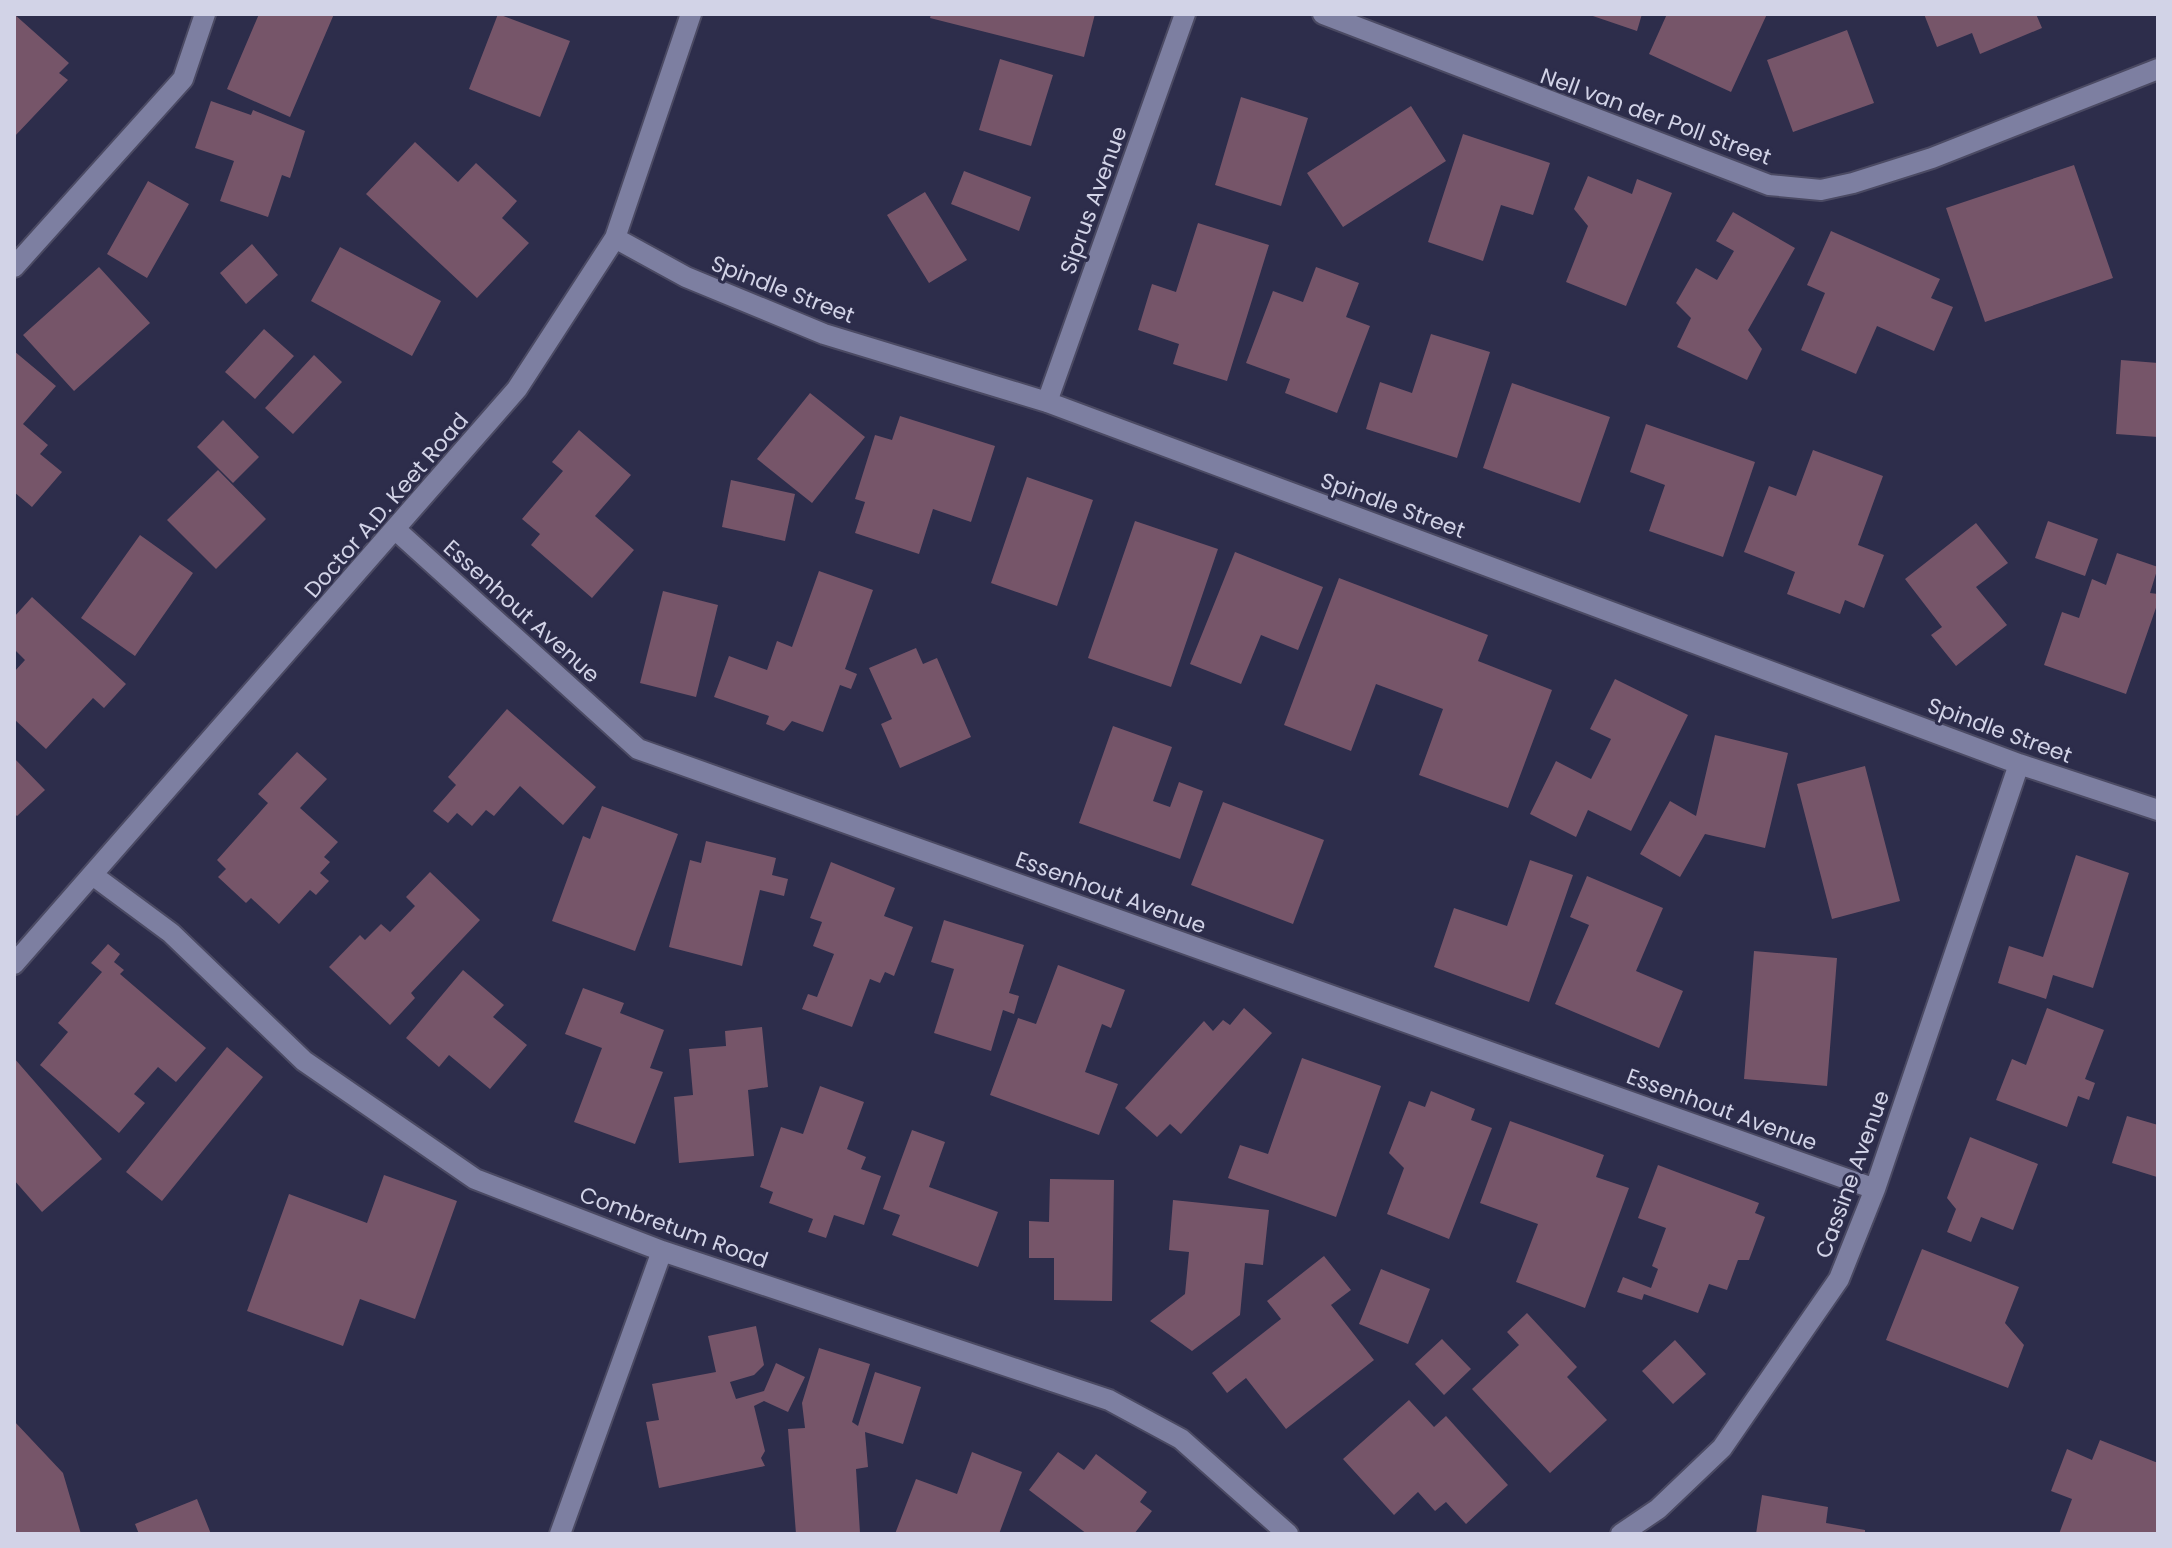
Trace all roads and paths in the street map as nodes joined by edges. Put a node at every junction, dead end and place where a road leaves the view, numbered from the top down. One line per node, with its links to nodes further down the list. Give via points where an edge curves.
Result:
1 (205, 14): 7 (street, via 183,79)
2 (691, 14): 6 (street, Doctor A.D. Keet Road)
3 (1185, 14): 8 (street, Siprus Avenue)
4 (1323, 14): 5 (street, Nell van der Poll Street, via 1769,185 1821,190 1932,158)
5 (2158, 69)
6 (615, 238): 8 (street, Spindle Street, via 686,277 824,334); 9 (street, Doctor A.D. Keet Road, via 517,389)
7 (14, 267)
8 (1047, 402): 10 (street, Spindle Street)
9 (396, 530): 12 (street, Doctor A.D. Keet Road); 14 (street, Essenhout Avenue, via 638,749)
10 (2019, 764): 11 (street, Spindle Street); 14 (street, Cassine Avenue)
11 (2158, 810)
12 (94, 876): 13 (street, Doctor A.D. Keet Road); 15 (street, Combretum Road, via 171,933 304,1061 475,1179)
13 (14, 964)
14 (1875, 1189): 18 (street, Cassine Avenue, via 1839,1279 1767,1387 1722,1448 1658,1509)
15 (662, 1251): 16 (street); 17 (street, Combretum Road, via 1109,1400 1181,1439)
16 (560, 1534)
17 (1288, 1534)
18 (1621, 1534)

